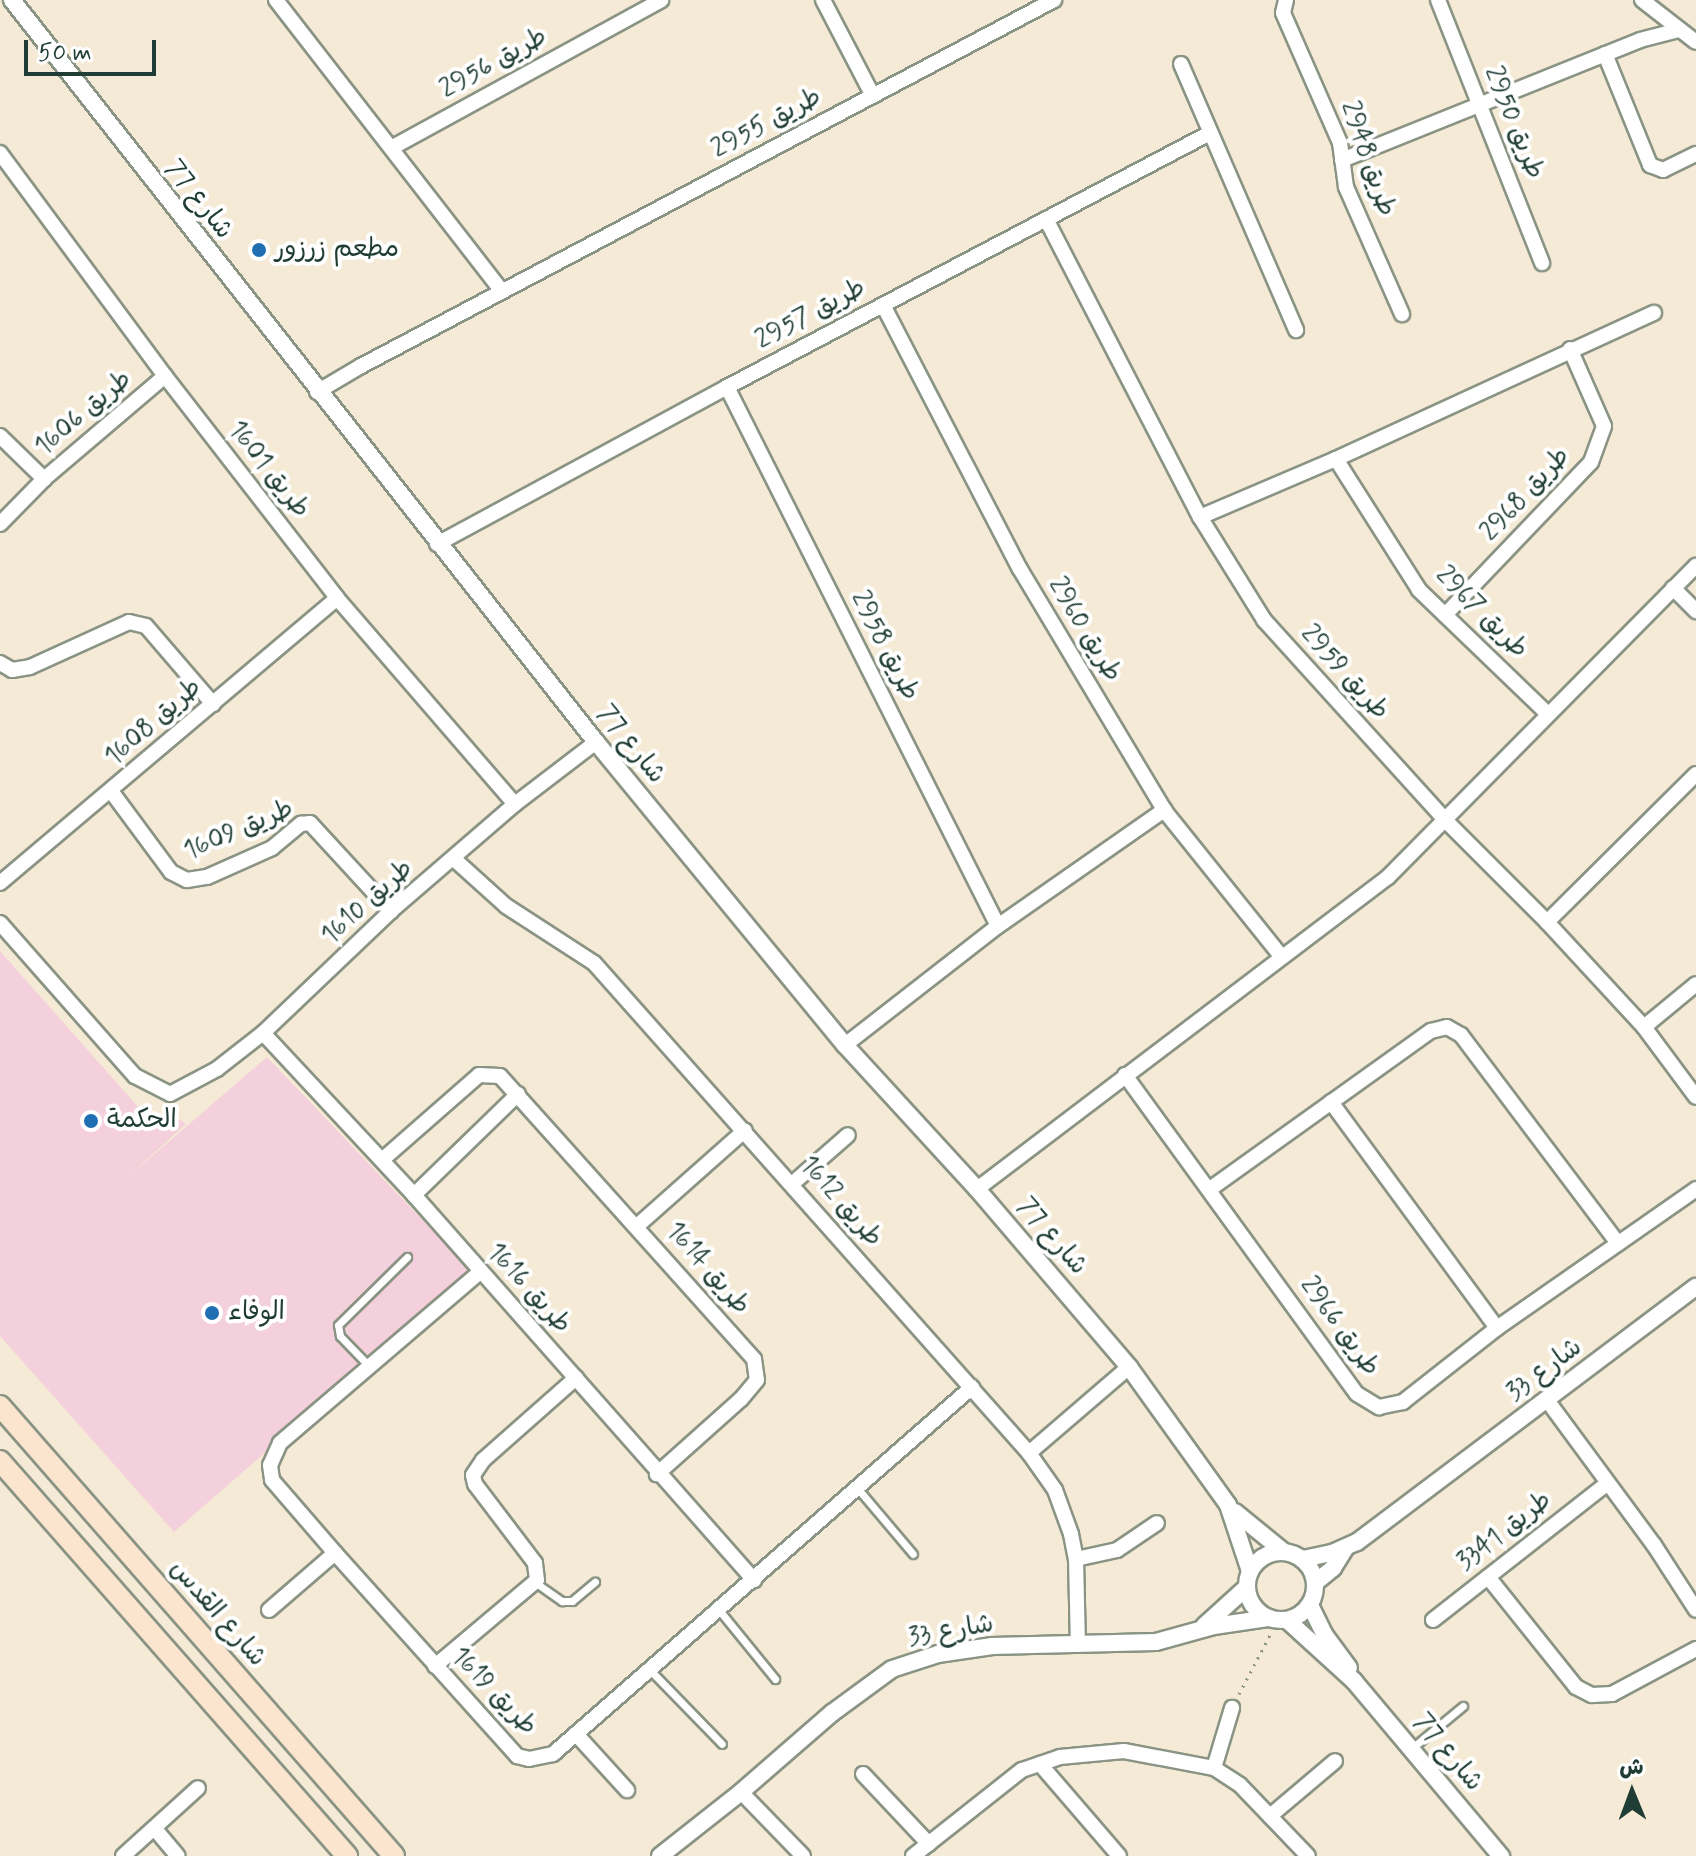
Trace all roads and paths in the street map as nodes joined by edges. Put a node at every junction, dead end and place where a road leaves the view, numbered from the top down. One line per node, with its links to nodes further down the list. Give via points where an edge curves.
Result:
1 (12, 0): 30 (street, شارع 77)
2 (276, 0): 16 (street)
3 (661, 0): 16 (street, طريق 2956)
4 (823, 0): 13 (street)
5 (1054, 0): 13 (street, طريق 2955)
6 (1286, 0): 18 (street, طريق 2948, via 1283,13 1337,135)
7 (1438, 0): 14 (street, طريق 2950)
8 (1642, 0): 9 (street)
9 (1679, 30): 10 (street); 11 (street)
10 (1696, 42)
11 (1605, 54): 14 (street); 17 (street, via 1650,165 1663,170)
12 (1181, 64): 15 (street)
13 (873, 96): 22 (street, طريق 2955)
14 (1480, 104): 18 (street); 21 (street, طريق 2950)
15 (1210, 133): 20 (street, طريق 2957); 26 (street)
16 (393, 147): 22 (street)
17 (1696, 154)
18 (1342, 160): 25 (street, طريق 2948, via 1349,195)
19 (3, 162): 28 (street, طريق 1601)
20 (1046, 219): 23 (street, طريق 2957); 34 (street, طريق 2959)
21 (1542, 263)
22 (502, 291): 30 (street, طريق 2955)
23 (883, 305): 29 (street, طريق 2957); 49 (street, طريق 2960, via 1020,569)
24 (1654, 313): 27 (street)
25 (1402, 314)
26 (1296, 330)
27 (1570, 349): 32 (street); 41 (street, طريق 2968, via 1604,426 1591,462)
28 (165, 376): 33 (street, طريق 1606); 39 (street, طريق 1601)
29 (727, 387): 36 (street, طريق 2957); 56 (street, طريق 2958)
30 (317, 392): 36 (street, شارع 77)
31 (0, 436): 33 (street)
32 (1336, 459): 34 (street); 41 (street, طريق 2967, via 1419,590)
33 (44, 479): 35 (street, طريق 1606)
34 (1200, 517): 50 (street, طريق 2959, via 1264,620)
35 (0, 524)
36 (437, 544): 45 (street, شارع 77)
37 (1696, 566): 38 (street)
38 (1673, 588): 40 (street); 44 (street)
39 (337, 598): 43 (street, طريق 1608); 48 (street, طريق 1601)
40 (1696, 611)
41 (1445, 615): 44 (street, طريق 2967)
42 (0, 663): 43 (street, via 12,670 30,667 129,622 146,626)
43 (213, 704): 47 (street, طريق 1608)
44 (1548, 714): 50 (street)
45 (596, 742): 48 (street, طريق 1610); 61 (street, شارع 77)
46 (1696, 774): 54 (street)
47 (111, 791): 52 (street, طريق 1608); 53 (street, طريق 1609, via 171,872 187,880 207,877 272,848 301,824 310,823)
48 (515, 804): 51 (street, طريق 1610)
49 (1164, 810): 56 (street); 57 (street, طريق 2960)
50 (1446, 821): 54 (street, طريق 2959); 57 (street, via 1355,904)
51 (454, 859): 53 (street, طريق 1610); 66 (street, طريق 1612, via 506,906 594,963)
52 (0, 883)
53 (391, 911): 60 (street, طريق 1610)
54 (1547, 922): 59 (street, طريق 2959)
55 (0, 923): 60 (street, طريق 1610, via 135,1076 170,1094 217,1069)
56 (998, 926): 61 (street)
57 (1281, 956): 62 (street)
58 (1696, 984): 59 (street)
59 (1644, 1027): 64 (street, طريق 2959)
60 (263, 1033): 68 (street, طريق 1616)
61 (845, 1045): 70 (street, شارع 77)
62 (1125, 1075): 70 (street); 71 (street, طريق 2966)
63 (518, 1094): 68 (street, طريق 1614, via 500,1076 479,1075); 73 (street); 74 (street, طريق 1614)
64 (1696, 1097)
65 (1331, 1102): 71 (street); 75 (street, via 1431,1031 1455,1030); 79 (street)
66 (745, 1130): 69 (street, طريق 1612); 74 (street)
67 (848, 1135): 69 (street)
68 (382, 1160): 73 (street, طريق 1616)
69 (792, 1184): 83 (street, طريق 1612)
70 (977, 1189): 81 (street, شارع 77)
71 (1210, 1189): 79 (street, طريق 2966, via 1357,1394 1371,1404 1403,1402)
72 (1696, 1189): 75 (street, طريق 2966)
73 (414, 1195): 77 (street, طريق 1616)
74 (637, 1226): 88 (street, طريق 1614, via 754,1359 757,1380)
75 (1618, 1243): 79 (street, طريق 2966)
76 (407, 1257): 80 (lane, via 338,1325 340,1336)
77 (480, 1272): 80 (street, طريق 1619); 82 (street, طريق 1616)
78 (1696, 1287): 84 (street, شارع 33)
79 (1497, 1328)
80 (370, 1367): 95 (street, طريق 1619, via 280,1443 270,1465 272,1480)
81 (1129, 1367): 86 (street); 91 (street, شارع 77)
82 (576, 1378): 88 (street, طريق 1616); 102 (street, via 483,1460 473,1475 535,1563)
83 (972, 1387): 86 (street, طريق 1612); 90 (street, طريق 1619)
84 (1547, 1400): 89 (street); 93 (street, شارع 33)
85 (0, 1406): 137 (main road, شارع القدس)
86 (1029, 1453): 97 (street, طريق 1612, via 1055,1490)
87 (0, 1461): 136 (main road)
88 (657, 1474): 101 (street, طريق 1616)
89 (1608, 1483): 99 (street, طريق 3341); 108 (street)
90 (857, 1488): 96 (lane); 101 (street, طريق 1619)
91 (1228, 1505): 94 (street, شارع 77); 100 (street, شارع 77)
92 (1157, 1523): 97 (street, via 1117,1550)
93 (1345, 1549): 98 (street, شارع 33); 104 (street, شارع 33)
94 (1283, 1551): 98 (street); 100 (street, via 1267,1554)
95 (335, 1553): 106 (street); 114 (street, طريق 1619)
96 (913, 1554)
97 (1076, 1559): 112 (street, طريق 1612)
98 (1303, 1559): 104 (street)
99 (1488, 1577): 110 (street, طريق 3341); 113 (street, via 1576,1687 1600,1696)
100 (1248, 1579): 109 (street, via 1251,1603); 111 (street, شارع 33, via 1218,1616)
101 (754, 1580): 107 (street, طريق 1619)
102 (534, 1582): 103 (lane, via 562,1601 572,1601); 114 (street)
103 (595, 1582)
104 (1316, 1582): 105 (street)
105 (1310, 1605): 109 (street); 117 (street, شارع 77)
106 (269, 1610)
107 (719, 1610): 115 (street, طريق 1619); 116 (lane)
108 (1696, 1610)
109 (1278, 1619): 111 (street, شارع 33); 117 (street, شارع 77); 119 (path)
110 (1433, 1620)
111 (1196, 1631): 112 (street, شارع 33, via 1156,1642)
112 (1078, 1645): 129 (street, شارع 33, via 992,1646 938,1654 892,1669)
113 (1696, 1649)
114 (435, 1666): 120 (street, طريق 1619, via 517,1756 541,1759)
115 (650, 1670): 120 (street, طريق 1619); 121 (lane)
116 (775, 1679)
117 (1354, 1681): 122 (street, شارع 77)
118 (1463, 1706): 122 (lane)
119 (1232, 1708): 125 (street)
120 (576, 1734): 128 (street)
121 (722, 1744)
122 (1412, 1748): 143 (street, شارع 77)
123 (1335, 1761): 130 (street)
124 (1040, 1764): 125 (street, via 1075,1754 1124,1751); 133 (street, via 1022,1770); 141 (street)
125 (1214, 1768): 130 (street, via 1240,1785)
126 (863, 1774): 133 (street)
127 (198, 1788): 131 (street)
128 (627, 1790)
129 (741, 1792): 132 (street, شارع 33); 140 (street)
130 (1270, 1816): 142 (street)
131 (155, 1829): 134 (street); 135 (street)
132 (680, 1842): 138 (street, شارع 33); 139 (street, شارع 33)
133 (922, 1852)
134 (123, 1856)
135 (178, 1856)
136 (347, 1856)
137 (394, 1856)
138 (660, 1856)
139 (667, 1856)
140 (803, 1856)
141 (1119, 1856)
142 (1308, 1856)
143 (1501, 1856)

